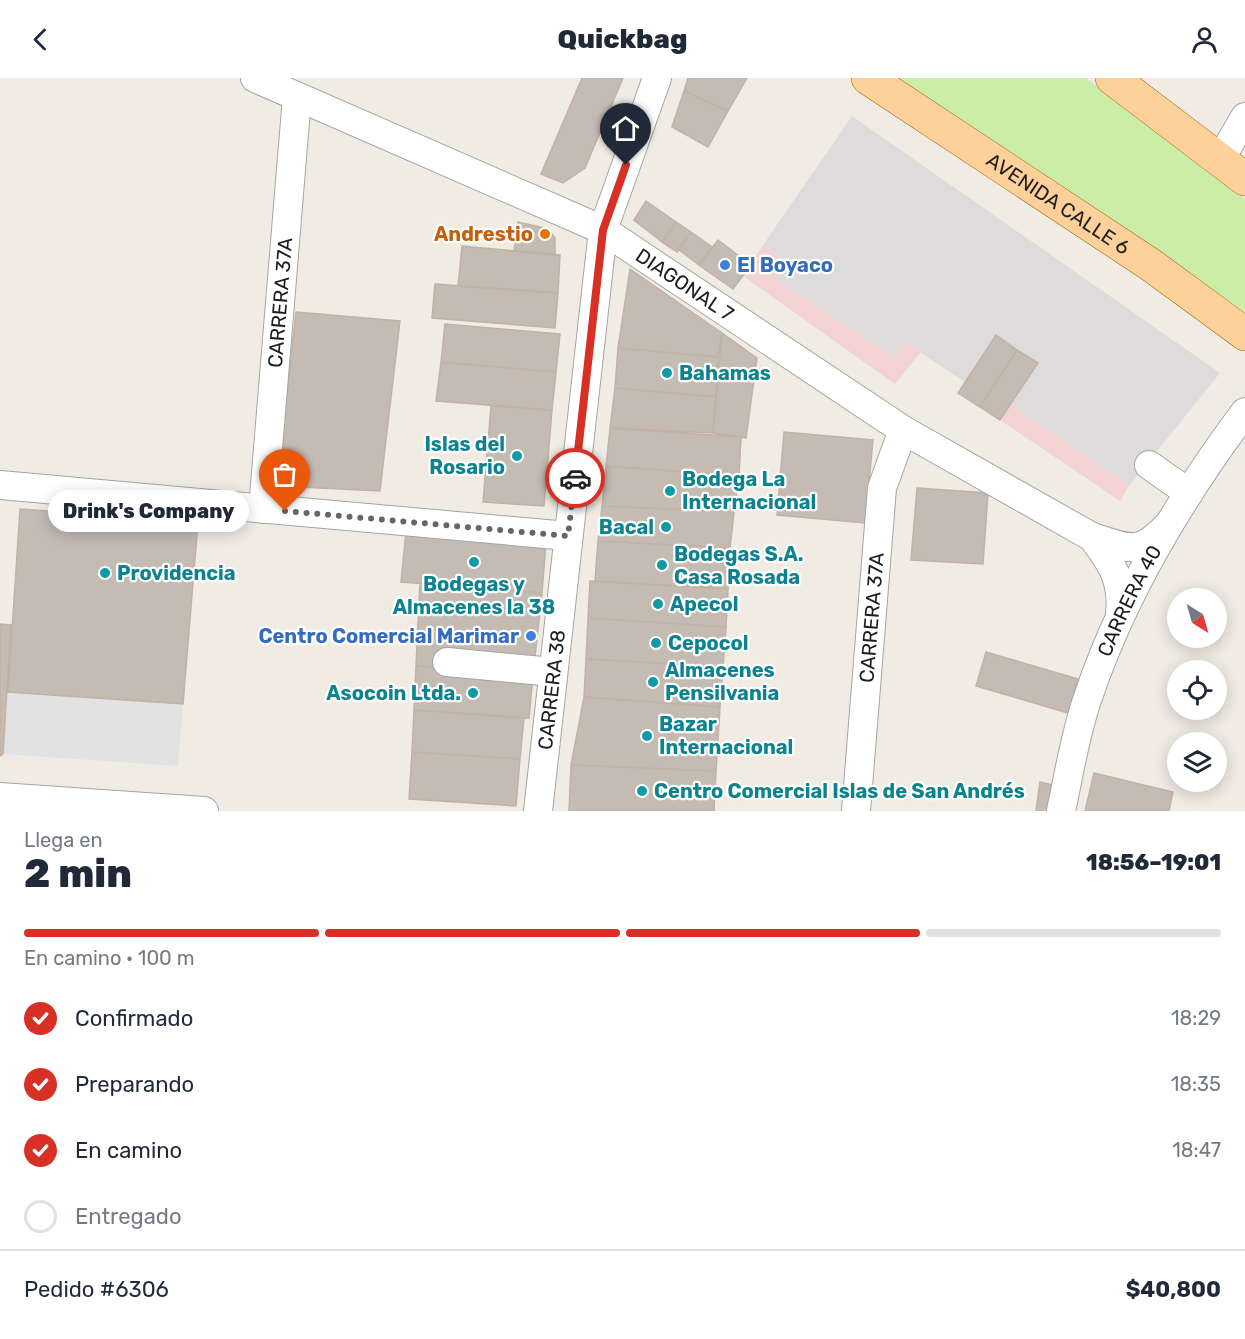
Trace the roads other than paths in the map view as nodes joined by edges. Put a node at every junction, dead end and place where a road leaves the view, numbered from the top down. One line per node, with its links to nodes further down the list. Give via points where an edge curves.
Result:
1 (255, 78): 5 (street, DIAGONAL 7)
2 (657, 78): 8 (street, CARRERA 38)
3 (868, 78): 9 (main road, AVENIDA CALLE 6, via 1150,265)
4 (1112, 78): 7 (main road)
5 (297, 97): 8 (street, DIAGONAL 7); 15 (street, CARRERA 37A)
6 (1245, 117): 7 (street)
7 (1232, 170)
8 (603, 230): 11 (street, DIAGONAL 7); 17 (street, CARRERA 38)
9 (1245, 334)
10 (1245, 412): 14 (street, CARRERA 40)
11 (903, 430): 18 (street, DIAGONAL 7); 25 (street, CARRERA 37A, via 882,488)
12 (1149, 465): 14 (street)
13 (0, 485): 15 (street)
14 (1189, 493): 16 (street, CARRERA 40)
15 (263, 509): 17 (street)
16 (1168, 525): 18 (street, DIAGONAL 7, via 1152,542 1139,547 1124,547); 19 (street, CARRERA 40)
17 (568, 536): 21 (street, CARRERA 38)
18 (1092, 537): 19 (street, DIAGONAL 7, via 1120,581)
19 (1120, 614): 26 (street, CARRERA 40, via 1087,701)
20 (447, 662): 21 (street)
21 (553, 672): 24 (street, CARRERA 38)
22 (0, 797): 23 (street)
23 (204, 811)
24 (538, 811)
25 (856, 811)
26 (1061, 811)

